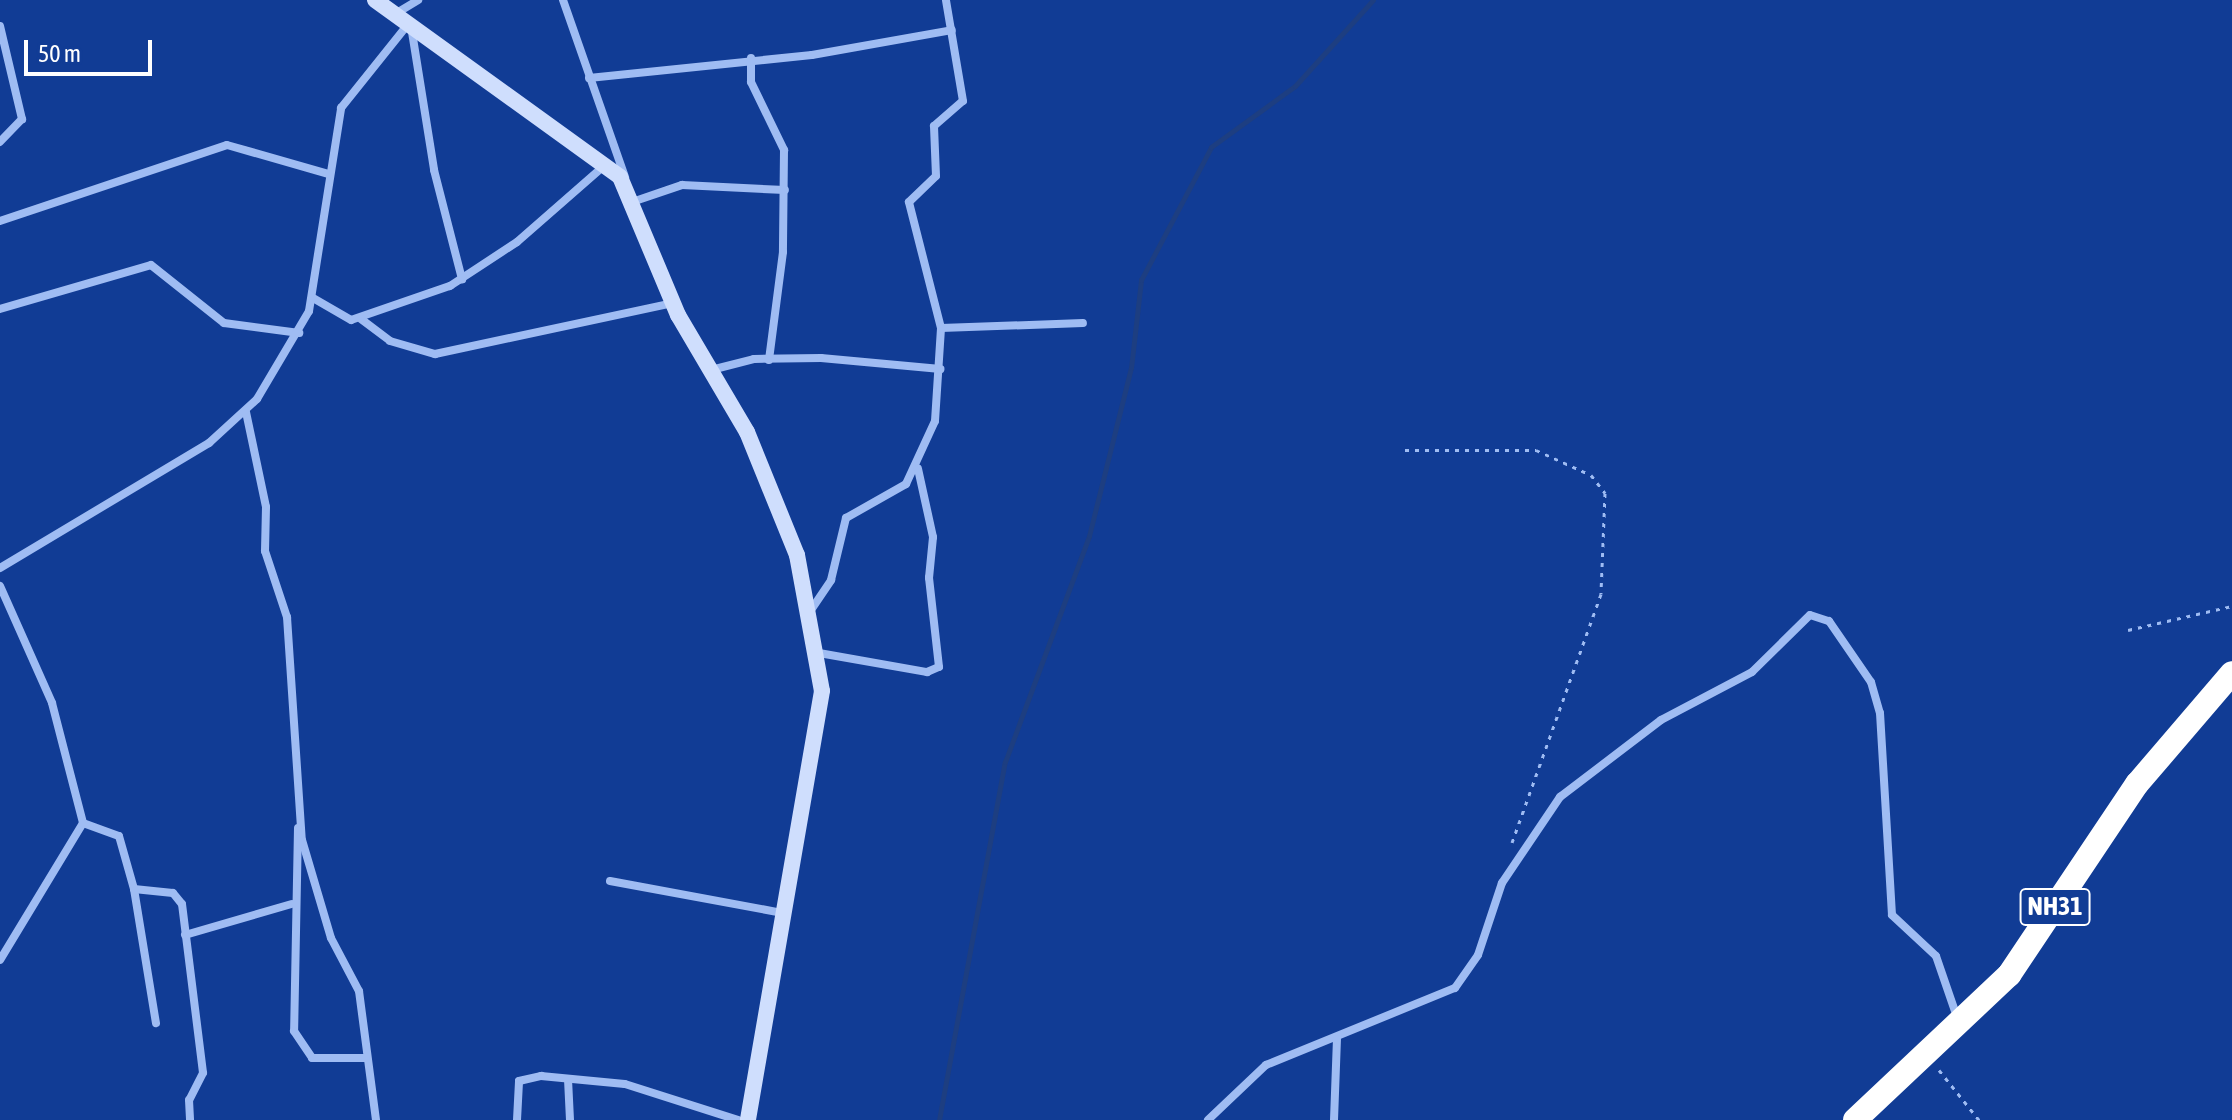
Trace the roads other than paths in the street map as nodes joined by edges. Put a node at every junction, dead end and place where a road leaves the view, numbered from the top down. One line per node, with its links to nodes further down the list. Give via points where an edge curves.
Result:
1 (375, 0): 5 (street)
2 (418, 0): 5 (street)
3 (563, 0): 9 (street)
4 (946, 0): 7 (street)
5 (403, 25): 11 (street); 12 (street, via 347,95); 16 (street)
6 (0, 26): 10 (street, via 22,119)
7 (952, 30): 8 (street, via 812,55); 22 (street, via 963,101 934,126 936,176 909,202)
8 (751, 58): 9 (street); 13 (street, via 751,82 784,150)
9 (589, 78): 14 (street)
10 (0, 142)
11 (605, 165): 14 (street); 16 (street)
12 (329, 174): 15 (street, via 227,145); 17 (street)
13 (785, 190): 14 (street, via 682,185); 24 (street)
14 (633, 197): 18 (street)
15 (0, 221)
16 (462, 279): 20 (street)
17 (313, 298): 20 (street, via 343,318); 23 (street)
18 (673, 303): 20 (street, via 435,354 390,341); 26 (street)
19 (0, 309): 23 (street, via 151,265 224,323)
20 (361, 319)
21 (1083, 323): 22 (street)
22 (941, 328): 25 (street)
23 (299, 333): 27 (street)
24 (769, 360): 25 (street); 26 (street)
25 (940, 369): 28 (street)
26 (709, 370): 31 (street, via 752,445)
27 (246, 412): 29 (street, via 187,458); 34 (street, via 266,507 265,551 289,633)
28 (918, 469): 31 (street, via 846,518 831,580); 32 (street, via 933,537 929,578 939,667 927,672)
29 (0, 568)
30 (0, 586): 35 (street, via 52,703)
31 (811, 610): 32 (street)
32 (819, 653): 39 (street, via 820,705)
33 (2232, 673): 43 (highway, NH31, via 2137,784 2009,975)
34 (299, 815): 38 (street); 45 (street, via 316,897 359,991)
35 (83, 823): 37 (street, via 119,836); 41 (street)
36 (610, 881): 39 (street)
37 (134, 889): 40 (street, via 179,897); 42 (street)
38 (292, 904): 40 (street); 45 (street, via 290,1002 299,1045 312,1058)
39 (783, 913): 52 (street)
40 (185, 935): 47 (street, via 203,1073 189,1100)
41 (0, 960)
42 (156, 1023)
43 (1959, 1026): 44 (street, via 1936,956 1892,915 1880,713 1871,682 1829,621 1810,615 1752,672 1661,720 1560,797 1502,883 1478,955 1455,988); 55 (highway, NH31)
44 (1337, 1039): 53 (street, via 1266,1065); 54 (street)
45 (366, 1058): 48 (street)
46 (568, 1079): 49 (street, via 519,1081); 50 (street); 51 (street, via 625,1084)
47 (190, 1120)
48 (376, 1120)
49 (517, 1120)
50 (570, 1120)
51 (738, 1120)
52 (748, 1120)
53 (1208, 1120)
54 (1334, 1120)
55 (1855, 1120)

